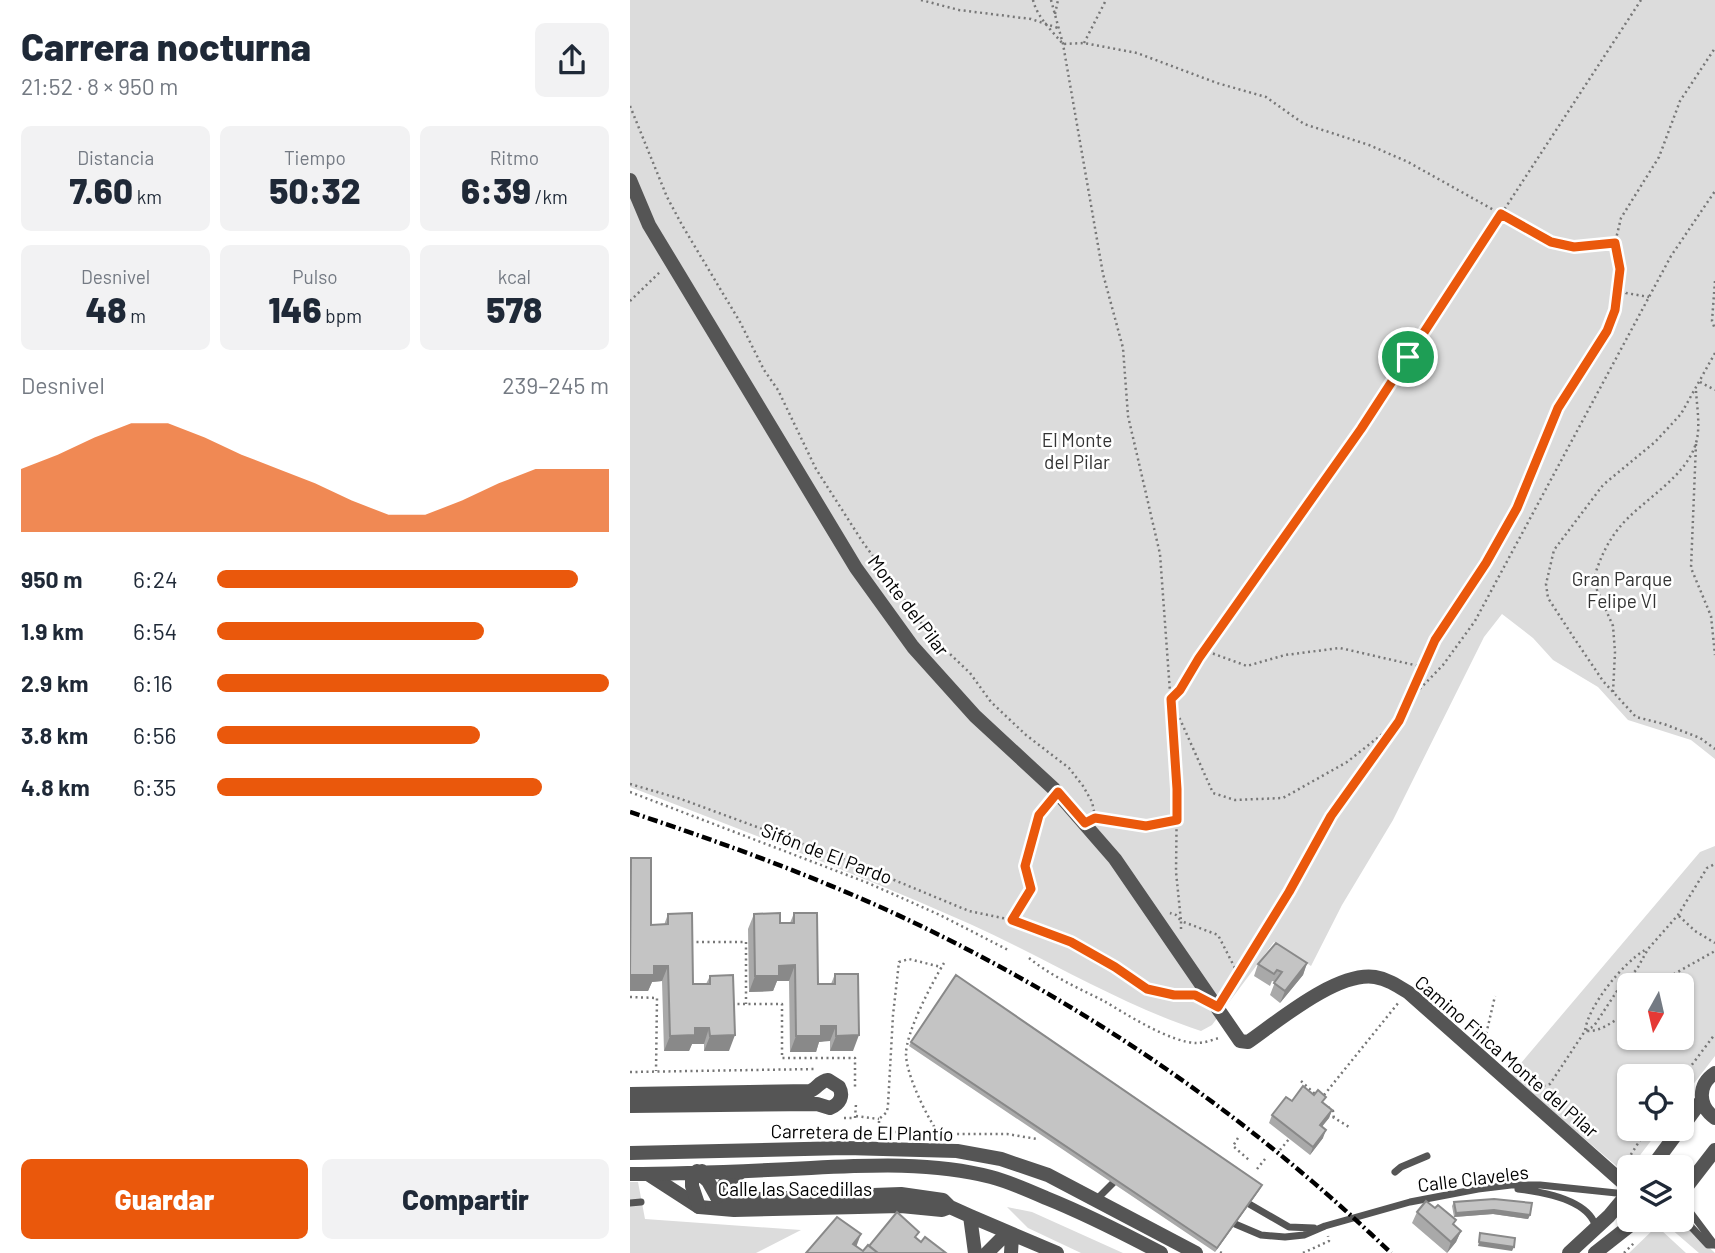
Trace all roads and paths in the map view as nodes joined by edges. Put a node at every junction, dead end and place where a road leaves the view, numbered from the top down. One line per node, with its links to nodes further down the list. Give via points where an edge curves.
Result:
1 (921, 0): 8 (path)
2 (1033, 0): 8 (path)
3 (1051, 0): 7 (path)
4 (1058, 0): 7 (path)
5 (1106, 0): 10 (path)
6 (1641, 0): 16 (path)
7 (1055, 15): 9 (path)
8 (1046, 24): 9 (path); 11 (path)
9 (1058, 28): 11 (path)
10 (1084, 43): 11 (path); 16 (path, via 1137,53 1266,97 1304,124 1408,162)
11 (1063, 44): 33 (path, via 1103,274 1123,348 1128,416 1160,554)
12 (1715, 48): 17 (path, via 1680,101 1659,158 1621,218)
13 (630, 106): 40 (path, via 667,197 778,390 816,469 930,635 1026,735 1069,768 1092,802 1095,818 1146,826)
14 (630, 180): 18 (street, Monte del Pilar)
15 (1715, 191): 21 (path)
16 (1501, 214): 17 (path, via 1551,242 1574,247); 30 (path, via 1361,429)
17 (1615, 243): 20 (path)
18 (671, 262): 22 (path); 39 (street, Monte del Pilar, via 856,568 913,646 975,716)
19 (1715, 281): 23 (path)
20 (1618, 285): 21 (path, via 1626,293); 31 (path, via 1607,331 1558,408 1517,508)
21 (1649, 297): 34 (path, via 1475,621 1443,665)
22 (630, 301)
23 (1715, 329)
24 (1715, 353): 25 (path)
25 (1700, 382): 26 (path); 27 (path)
26 (1696, 389): 28 (path); 32 (path, via 1655,442 1603,485 1554,550 1546,584 1548,598)
27 (1715, 390)
28 (1696, 441): 29 (path, via 1691,568 1711,616); 32 (path, via 1689,459 1620,526 1601,555 1593,580 1613,626)
29 (1715, 655)
30 (1199, 658): 31 (path, via 1206,651 1247,666 1285,655 1340,648); 33 (path)
31 (1423, 667): 34 (path)
32 (1613, 692): 36 (path, via 1636,718 1676,728)
33 (1171, 699): 35 (path, via 1213,793 1235,800 1283,798 1347,762); 40 (path)
34 (1408, 701): 35 (path)
35 (1399, 721): 55 (path, via 1331,816)
36 (1715, 749)
37 (630, 784): 44 (path, via 841,858 969,911)
38 (630, 792): 49 (path, Sifón de El Pardo, via 868,883)
39 (1058, 792): 42 (street, Monte del Pilar); 44 (path, via 1039,815 1025,866 1031,889)
40 (1177, 820): 45 (path)
41 (1715, 864): 43 (path, via 1707,869)
42 (1150, 907): 45 (path); 61 (street, Monte del Pilar)
43 (1678, 915): 47 (path); 48 (path)
44 (1012, 920): 56 (path, via 1071,942 1147,989)
45 (1181, 921): 55 (path, via 1218,935)
46 (688, 942): 60 (path, via 746,942)
47 (1715, 943)
48 (1647, 949): 64 (path, via 1594,1026); 64 (path, via 1632,958 1612,982 1587,1018)
49 (1010, 951)
50 (1715, 951): 54 (path)
51 (1029, 958): 66 (path, via 1129,1018 1162,1032 1196,1043)
52 (944, 963): 53 (path)
53 (942, 967): 83 (path, via 909,959 899,962 888,1105); 85 (path, via 913,1026 906,1055 916,1091)
54 (1676, 973)
55 (1238, 975): 61 (path)
56 (1195, 995)
57 (1495, 996): 67 (path)
58 (730, 997): 60 (path, via 731,1004)
59 (630, 998): 69 (path, via 657,998)
60 (746, 1004): 80 (path, via 782,1004 782,1058 855,1058)
61 (1218, 1007): 66 (street)
62 (1389, 1016): 72 (path, via 1321,1099)
63 (1617, 1017): 64 (path, via 1597,1032)
64 (1585, 1031): 74 (path, via 1550,1084)
65 (1715, 1034): 68 (path)
66 (1236, 1035): 67 (street, Camino Finca Monte del Pilar, via 1248,1042 1330,989 1351,979 1377,977 1409,993)
67 (1479, 1055): 74 (street, Camino Finca Monte del Pilar)
68 (1692, 1064)
69 (656, 1071)
70 (1715, 1073): 77 (street, via 1704,1083)
71 (1301, 1081): 72 (path)
72 (1305, 1085): 73 (path)
73 (1301, 1092)
74 (1521, 1092): 106 (street, Camino Finca Monte del Pilar)
75 (630, 1094): 78 (street, Carretera de El Plantío, via 810,1091 828,1080 842,1095 830,1108 817,1104)
76 (1311, 1100): 84 (path, via 1315,1096 1328,1107 1325,1112)
77 (1702, 1100): 79 (street); 82 (street)
78 (630, 1106)
79 (1694, 1111)
80 (856, 1116): 81 (path); 83 (path)
81 (844, 1118)
82 (1715, 1118)
83 (879, 1119): 85 (path, via 891,1132)
84 (1349, 1127)
85 (937, 1131): 87 (path)
86 (1238, 1138): 96 (path, via 1233,1146)
87 (1037, 1139)
88 (1289, 1139): 91 (path)
89 (1639, 1141): 106 (path)
90 (846, 1148): 93 (street, Carretera de El Plantío); 104 (street, via 825,1158 705,1168); 110 (street, Carretera de El Plantío, via 957,1152 1002,1159 1048,1175)
91 (1280, 1150)
92 (1715, 1150): 105 (street)
93 (630, 1153)
94 (1427, 1156): 101 (lane)
95 (1265, 1159): 98 (path)
96 (1249, 1160)
97 (630, 1168): 104 (street, via 691,1167)
98 (1257, 1169)
99 (1120, 1170): 110 (lane)
100 (741, 1171): 104 (street, Carretera de El Plantío); 109 (street, Calle las Sacedillas, via 725,1183); 133 (street, Carretera de El Plantío, via 895,1166 992,1177 1102,1221)
101 (1395, 1172)
102 (630, 1174): 103 (street, Carretera de El Plantío)
103 (648, 1174): 104 (street, Carretera de El Plantío); 115 (street, Calle las Sacedillas)
104 (700, 1174): 109 (street); 115 (street, via 692,1180)
105 (1694, 1176)
106 (1616, 1177)
107 (1500, 1187): 108 (lane, Calle Claveles, via 1540,1185); 120 (lane, Calle Claveles, via 1410,1202); 121 (lane, via 1541,1193 1579,1207 1590,1214)
108 (1617, 1194)
109 (717, 1197): 116 (street, Calle las Sacedillas, via 901,1194 943,1200)
110 (1094, 1199): 134 (street, Carretera de El Plantío)
111 (1244, 1201): 120 (lane, via 1289,1227)
112 (641, 1202): 113 (lane)
113 (630, 1203)
114 (1617, 1205): 121 (street)
115 (699, 1207): 116 (street, Calle las Sacedillas)
116 (950, 1207): 117 (street, Calle las Sacedillas)
117 (970, 1216): 124 (street, Calle las Sacedillas); 128 (street)
118 (1694, 1216): 125 (lane)
119 (1227, 1220): 120 (lane, via 1273,1236 1304,1235)
120 (1325, 1226): 135 (path, via 1329,1241)
121 (1596, 1228): 136 (street)
122 (1694, 1229): 126 (lane, via 1709,1245)
123 (1622, 1232): 137 (street)
124 (1009, 1235): 127 (street, Calle las Sacedillas); 129 (street); 130 (street)
125 (1712, 1238): 126 (lane)
126 (1715, 1245)
127 (1043, 1247): 131 (street); 132 (street, Calle las Sacedillas)
128 (975, 1253)
129 (987, 1253)
130 (1011, 1253)
131 (1026, 1253)
132 (1057, 1253)
133 (1161, 1253)
134 (1196, 1253)
135 (1303, 1253)
136 (1569, 1253)
137 (1595, 1253)

